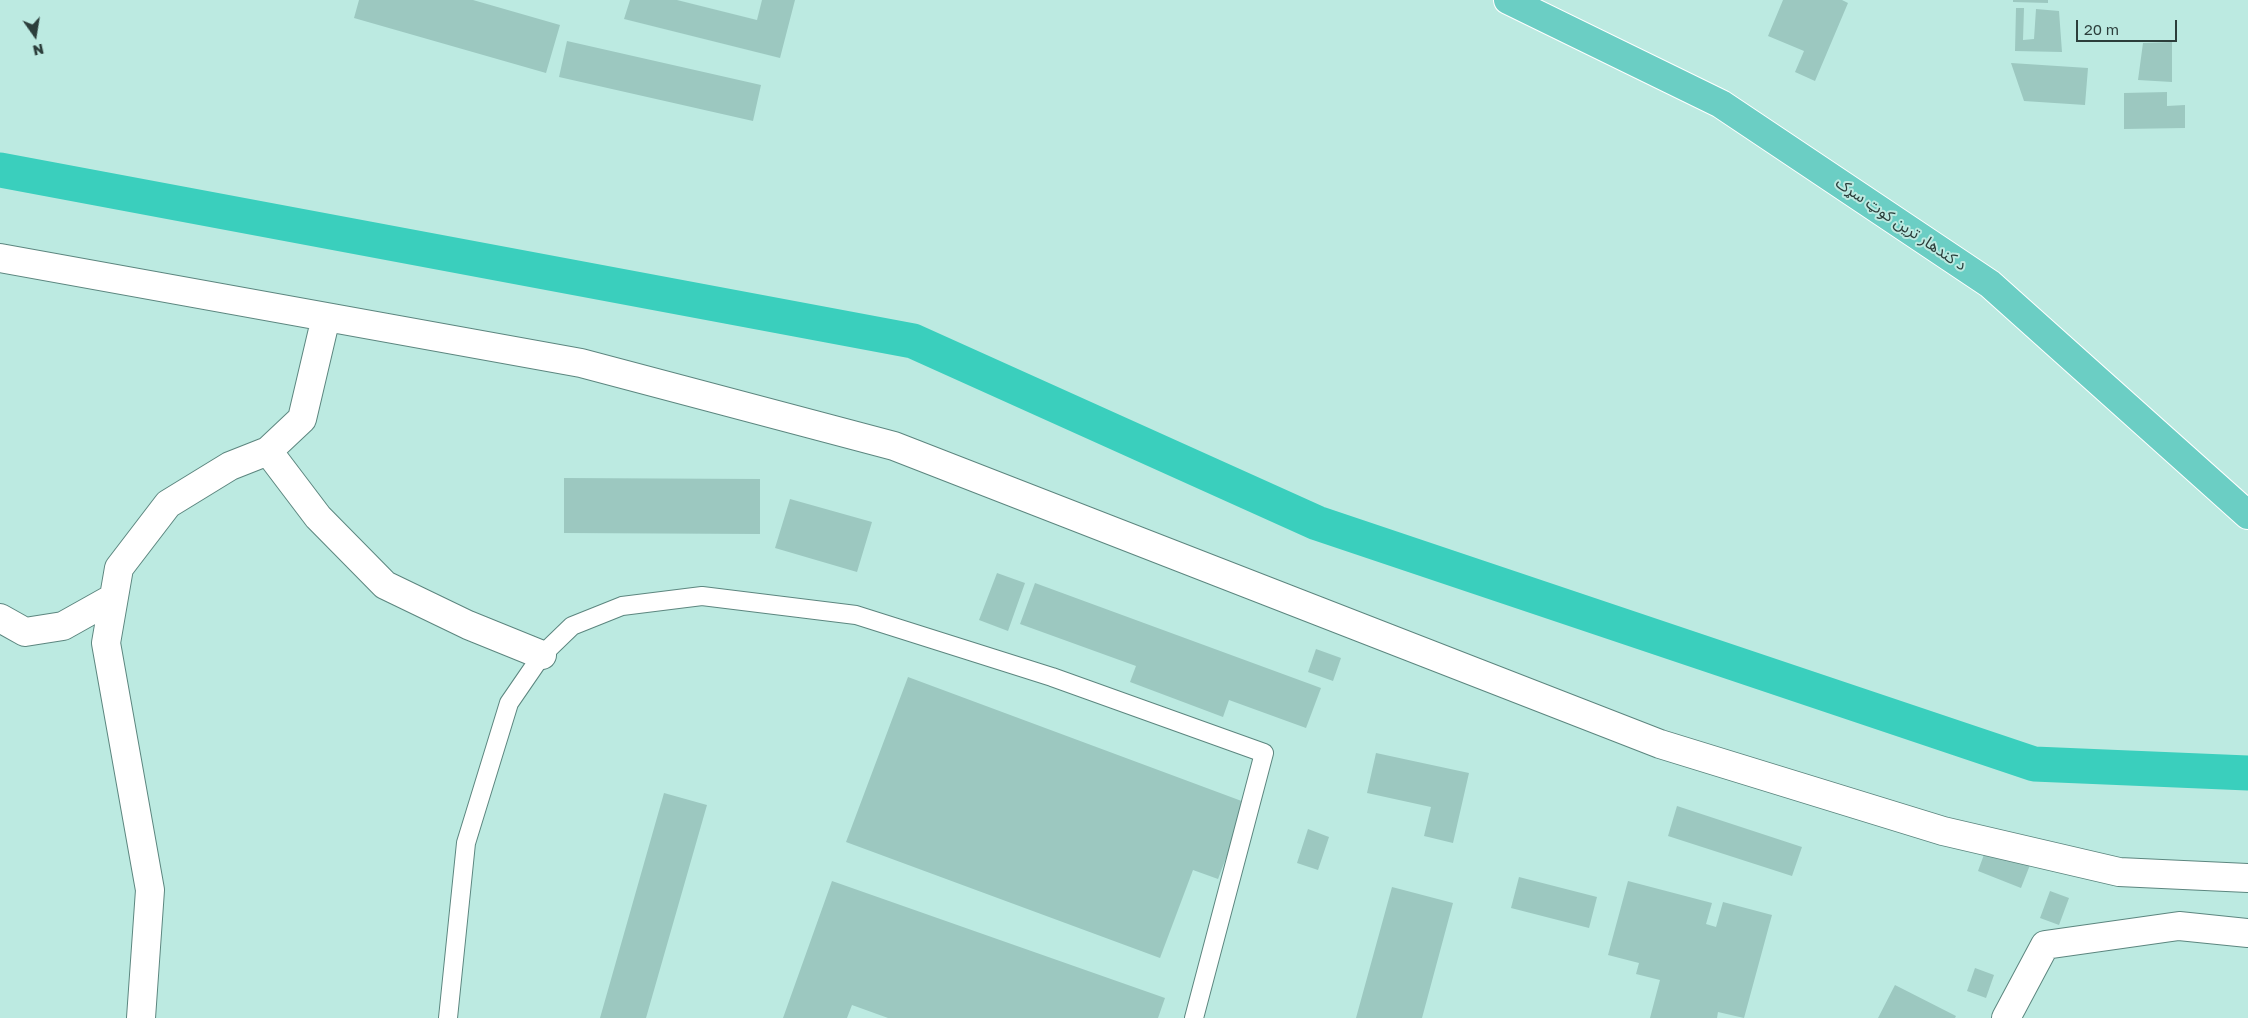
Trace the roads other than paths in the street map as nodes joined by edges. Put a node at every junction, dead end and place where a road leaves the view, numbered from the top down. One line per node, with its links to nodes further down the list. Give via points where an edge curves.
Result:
1 (1508, 0): 5 (main road, د کندهار ترين کوټ سړک, via 1721,104 1990,284)
2 (0, 258): 3 (street)
3 (326, 317): 4 (street, via 302,419); 9 (street, via 581,363 894,446 1660,744 1943,831 2119,872)
4 (268, 451): 6 (street, via 230,466 168,504 119,568); 8 (street, via 318,518 385,584 468,625)
5 (2248, 515)
6 (113, 598): 7 (street, via 63,626 25,632); 11 (street, via 106,643 150,890)
7 (0, 618)
8 (542, 655): 12 (lane, via 509,703 466,843); 13 (lane, via 572,626 622,606 702,596 856,614 1052,676 1264,753)
9 (2248, 878)
10 (2248, 933): 14 (street, via 2179,926 2045,945)
11 (141, 1018)
12 (448, 1018)
13 (1194, 1018)
14 (2006, 1018)

